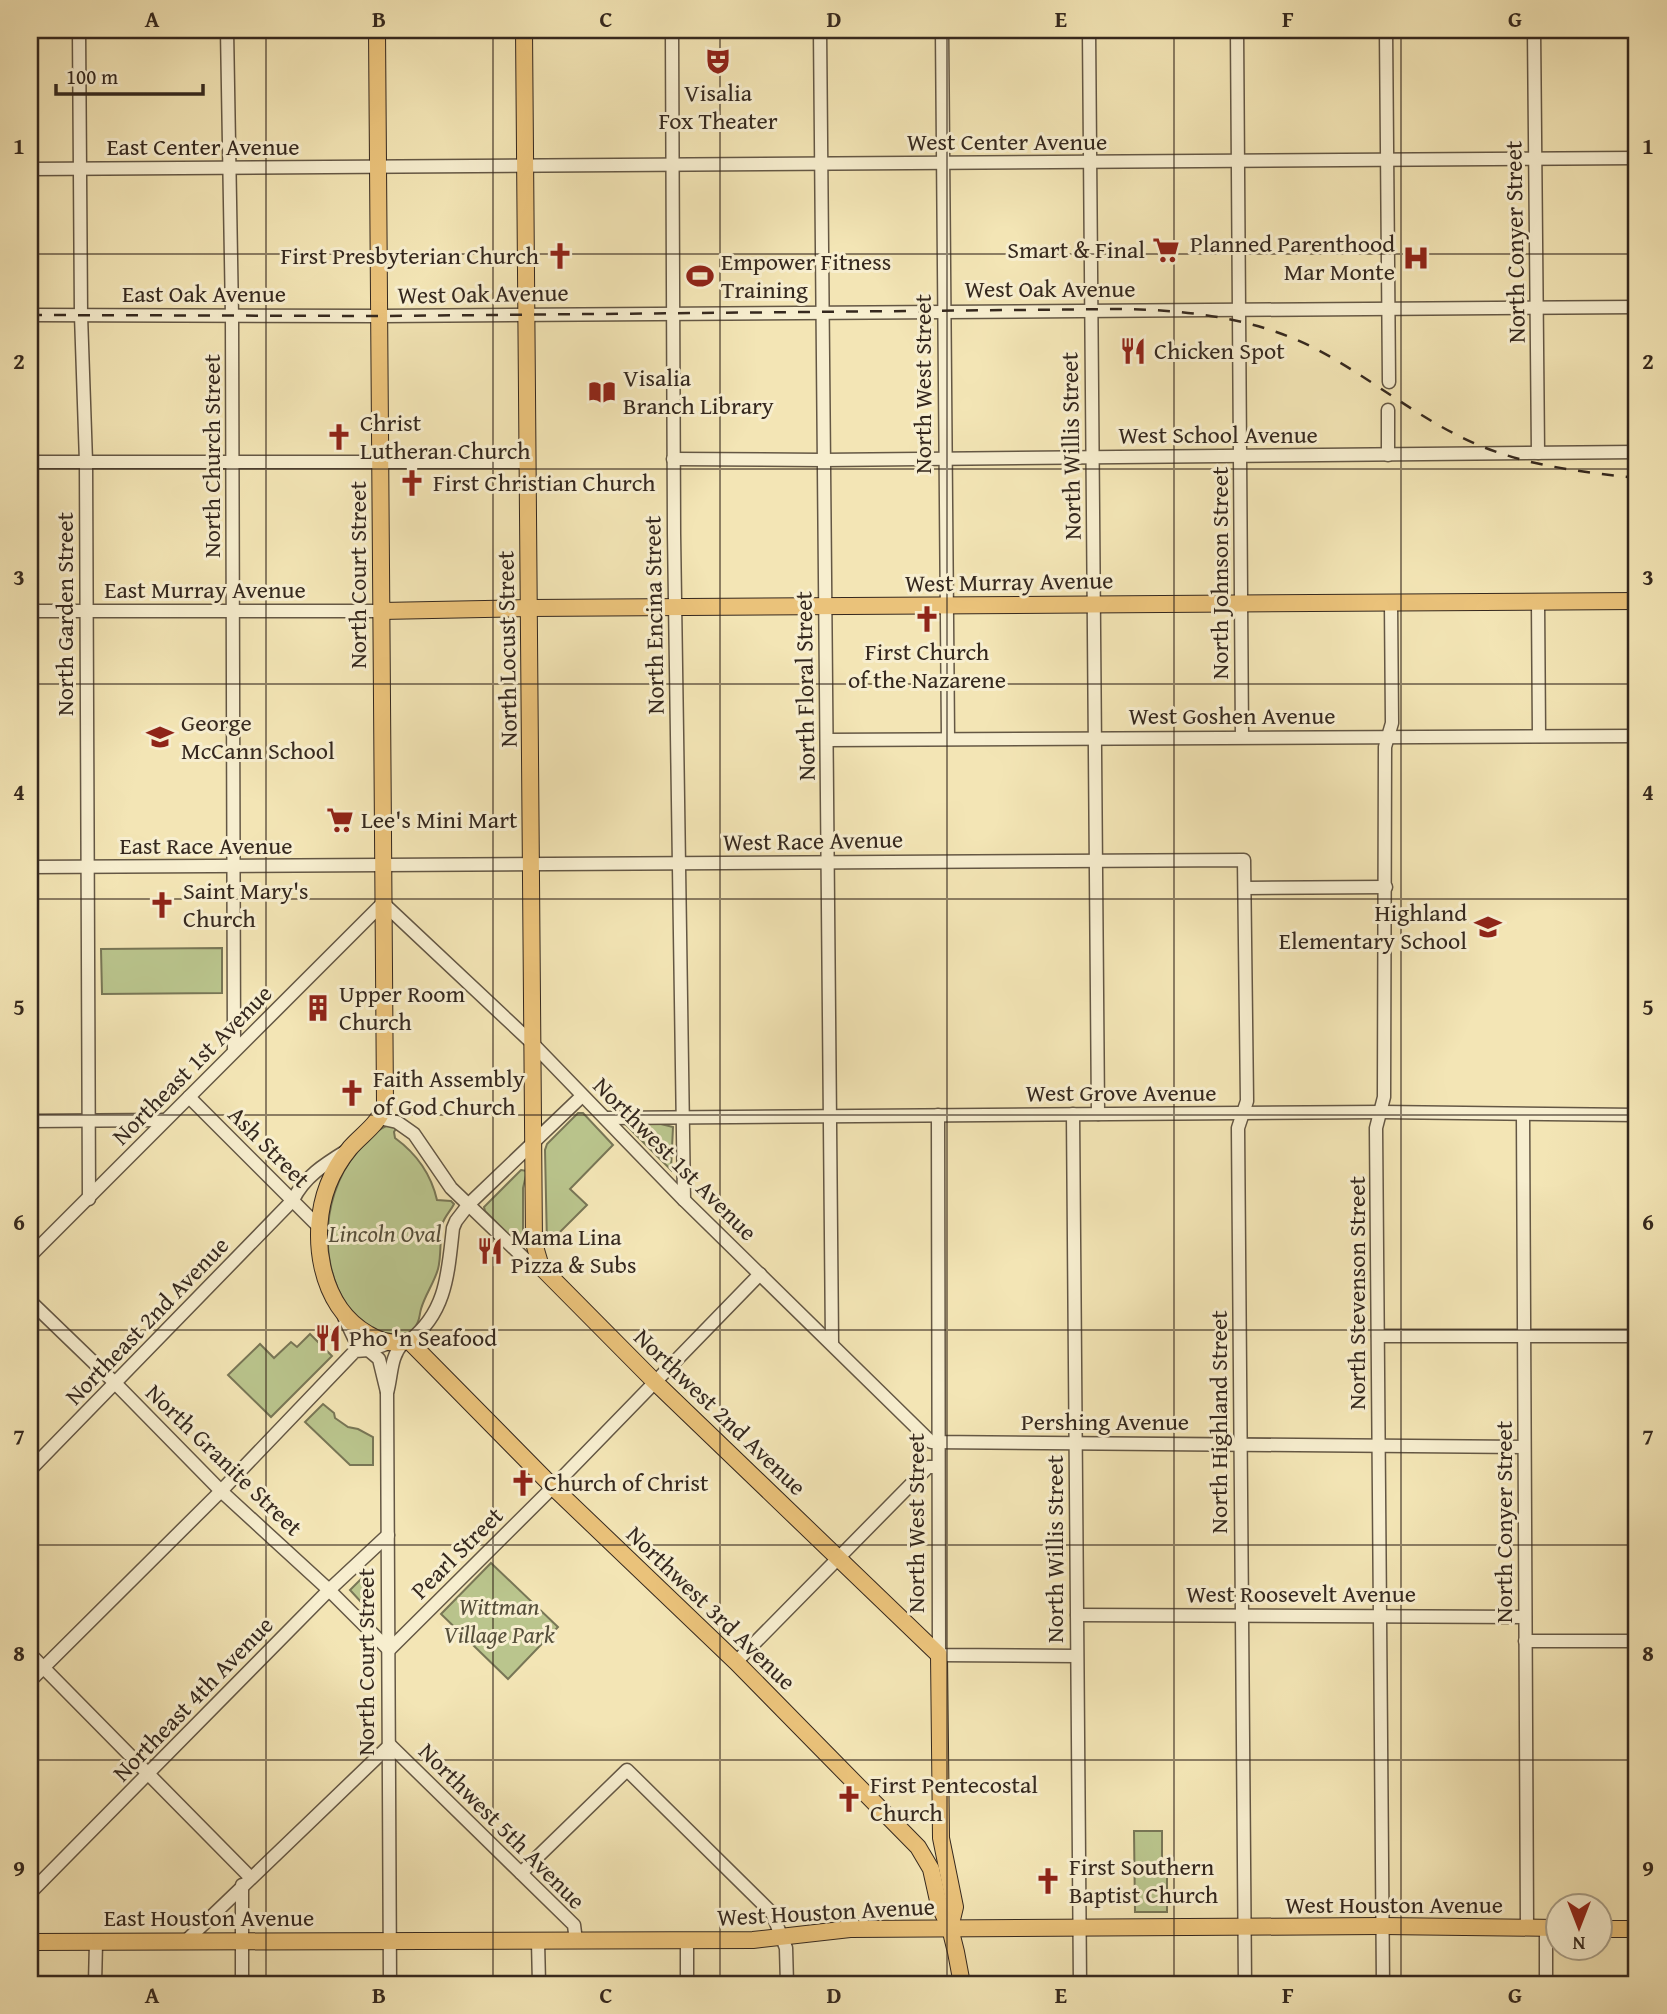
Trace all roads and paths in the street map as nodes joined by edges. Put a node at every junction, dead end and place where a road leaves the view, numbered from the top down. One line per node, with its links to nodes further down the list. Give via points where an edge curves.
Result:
1 (79, 30): 24 (street, North Garden Street)
2 (227, 30): 22 (street, North Church Street)
3 (377, 30): 21 (main road, North Court Street)
4 (524, 30): 19 (main road, North Locust Street)
5 (672, 30): 20 (street, North Encina Street)
6 (820, 30): 17 (street, North Floral Street)
7 (942, 30): 18 (street, North West Street)
8 (1089, 30): 16 (street, North Willis Street)
9 (1237, 30): 15 (street, North Johnson Street)
10 (1386, 30): 14 (street)
11 (1534, 30): 13 (street, North Conyer Street)
12 (1637, 158): 13 (street, West Center Avenue)
13 (1535, 160): 14 (street, West Center Avenue); 26 (street, North Conyer Street)
14 (1387, 161): 15 (street, West Center Avenue); 28 (street)
15 (1238, 162): 16 (street, West Center Avenue); 30 (street, North Johnson Street)
16 (1091, 163): 18 (street, West Center Avenue); 27 (street, North Willis Street)
17 (822, 164): 18 (street, West Center Avenue); 20 (street, West Center Avenue); 32 (street, North Floral Street)
18 (943, 164): 29 (street, North West Street)
19 (525, 165): 20 (street, West Center Avenue); 21 (street, West Center Avenue); 33 (main road, North Locust Street)
20 (674, 165): 31 (street, North Encina Street)
21 (377, 166): 22 (street, East Center Avenue); 37 (main road, North Court Street)
22 (229, 168): 24 (street, East Center Avenue); 36 (street, North Church Street)
23 (30, 169): 24 (street, East Center Avenue)
24 (80, 169): 35 (street, North Garden Street)
25 (1637, 307): 26 (street, West Oak Avenue)
26 (1537, 308): 28 (street, West Oak Avenue); 41 (street, North Conyer Street)
27 (1091, 309): 29 (street, West Oak Avenue); 30 (street, West Oak Avenue); 44 (street, North Willis Street)
28 (1389, 309): 30 (street, West Oak Avenue); 38 (street)
29 (946, 311): 32 (street, West Oak Avenue); 45 (street, North West Street)
30 (1239, 311): 43 (street, North Johnson Street)
31 (675, 312): 32 (street, West Oak Avenue); 33 (street, West Oak Avenue); 46 (street, North Encina Street)
32 (822, 312): 47 (street, North Floral Street)
33 (524, 314): 37 (street, West Oak Avenue); 51 (main road, North Locust Street)
34 (30, 315): 35 (street, East Oak Avenue)
35 (81, 315): 36 (street, East Oak Avenue); 49 (street, North Garden Street)
36 (232, 316): 37 (street, East Oak Avenue); 52 (street, North Church Street)
37 (379, 316): 50 (main road, North Court Street)
38 (1389, 382)
39 (1388, 410): 42 (street)
40 (1637, 452): 41 (street, West School Avenue)
41 (1538, 453): 42 (street, West School Avenue)
42 (1388, 454): 43 (street, West School Avenue)
43 (1240, 456): 44 (street, West School Avenue); 55 (street, North Johnson Street)
44 (1093, 457): 45 (street, West School Avenue); 57 (street, North Willis Street)
45 (945, 458): 47 (street, West School Avenue); 58 (street, North West Street)
46 (673, 459): 47 (street, West School Avenue); 61 (street, North Encina Street)
47 (823, 460): 59 (street, North Floral Street)
48 (30, 462): 49 (street)
49 (86, 462): 52 (street); 63 (street, North Garden Street)
50 (381, 462): 51 (street); 52 (street); 65 (main road, North Court Street)
51 (528, 462): 60 (main road, North Locust Street)
52 (232, 463): 64 (street, North Church Street)
53 (1637, 601): 54 (main road, West Murray Avenue)
54 (1538, 602): 56 (main road, West Murray Avenue); 66 (street)
55 (1242, 603): 56 (main road, West Murray Avenue); 57 (main road, West Murray Avenue); 68 (street, North Johnson Street)
56 (1391, 603): 69 (street, North Stevenson Street, via 1392,723)
57 (1094, 604): 58 (main road, West Murray Avenue); 71 (street, North Willis Street)
58 (948, 606): 59 (main road, West Murray Avenue); 70 (street, North West Street)
59 (825, 607): 61 (main road, West Murray Avenue); 72 (street, North Floral Street)
60 (529, 608): 61 (main road, West Murray Avenue); 65 (main road, West Murray Avenue); 77 (main road, North Locust Street)
61 (675, 608): 76 (street, North Encina Street)
62 (30, 611): 63 (street, East Murray Avenue)
63 (86, 611): 64 (street, East Murray Avenue); 81 (street, North Garden Street)
64 (234, 611): 65 (street, East Murray Avenue); 78 (street, North Church Street)
65 (381, 611): 79 (main road, North Court Street)
66 (1539, 736): 67 (street, West Goshen Avenue); 69 (street, West Goshen Avenue)
67 (1637, 736)
68 (1242, 737): 69 (street, West Goshen Avenue); 71 (street, West Goshen Avenue)
69 (1388, 737): 82 (street, North Stevenson Street, via 1384,747)
70 (948, 738): 71 (street, West Goshen Avenue); 72 (street, West Goshen Avenue)
71 (1095, 738): 73 (street, North Willis Street)
72 (827, 740): 75 (street, North Floral Street)
73 (1097, 859): 74 (street, West Race Avenue); 75 (street, West Race Avenue); 91 (street, North Willis Street)
74 (1244, 860): 83 (street, North Highland Street)
75 (827, 862): 76 (street, West Race Avenue); 96 (street, North Floral Street)
76 (679, 863): 77 (street, West Race Avenue); 97 (street, North Encina Street)
77 (532, 864): 79 (street, West Race Avenue); 85 (main road, North Locust Street)
78 (234, 866): 79 (street, East Race Avenue); 81 (street, East Race Avenue); 86 (street, North Church Street)
79 (382, 866): 84 (main road, North Court Street)
80 (30, 867): 81 (street, East Race Avenue)
81 (88, 867): 100 (street, North Garden Street)
82 (1385, 887): 83 (street); 89 (street, North Stevenson Street)
83 (1245, 888): 92 (street, North Highland Street, via 1247,1101)
84 (383, 903): 85 (street, Northwest 1st Avenue); 86 (street, Northeast 1st Avenue); 98 (main road, North Court Street, via 385,1103)
85 (532, 1043): 87 (street, Northwest 1st Avenue); 103 (main road, North Locust Street)
86 (234, 1050): 88 (street, Northeast 1st Avenue)
87 (582, 1096): 99 (street, Northwest 1st Avenue); 103 (street)
88 (189, 1097): 102 (street, Northeast 1st Avenue); 107 (street, Ash Street)
89 (1382, 1112): 92 (street, West Grove Avenue); 94 (street, West Grove Avenue); 115 (street, North Stevenson Street, via 1376,1128)
90 (1073, 1114): 91 (street, West Grove Avenue); 93 (street, West Grove Avenue); 126 (street, North Willis Street)
91 (1098, 1114): 92 (street, West Grove Avenue)
92 (1243, 1114): 127 (street, North Highland Street, via 1238,1128)
93 (938, 1115): 96 (street, West Grove Avenue); 125 (street, North West Street)
94 (1522, 1115): 95 (street, West Grove Avenue); 116 (street, North Conyer Street)
95 (1637, 1115)
96 (829, 1116): 97 (street, West Grove Avenue); 119 (street, North Floral Street)
97 (682, 1117): 99 (street, West Grove Avenue); 106 (street, North Encina Street)
98 (380, 1118): 104 (main road); 108 (street, via 397,1122 414,1134 451,1188)
99 (604, 1118): 106 (street, Northwest 1st Avenue)
100 (89, 1120): 101 (street); 102 (street); 105 (street, North Garden Street)
101 (30, 1121)
102 (165, 1121): 105 (street, Northeast 1st Avenue)
103 (534, 1142): 108 (street); 111 (main road, North Locust Street, via 534,1243)
104 (349, 1149): 107 (street, Northeast 2nd Avenue, via 322,1166); 109 (main road, via 328,1185)
105 (89, 1199): 110 (street, Northeast 1st Avenue)
106 (684, 1199): 112 (street, Northwest 1st Avenue)
107 (293, 1200): 109 (street, Ash Street); 123 (street, Northeast 2nd Avenue)
108 (470, 1204): 111 (street, Northwest 2nd Avenue, via 525,1259); 118 (street, via 453,1228 444,1290 426,1324)
109 (319, 1227): 114 (main road, via 321,1260)
110 (30, 1256)
111 (541, 1267): 122 (main road, Northwest 2nd Avenue)
112 (760, 1274): 119 (street, Northwest 1st Avenue); 122 (street, Pearl Street)
113 (30, 1301): 123 (street, North Granite Street)
114 (339, 1305): 118 (main road, via 364,1332); 120 (street)
115 (1378, 1336): 116 (street); 128 (street, North Stevenson Street)
116 (1523, 1336): 117 (street); 129 (street, North Conyer Street)
117 (1637, 1336)
118 (400, 1342): 121 (street); 124 (street, North Court Street); 132 (main road, Northwest 3rd Avenue)
119 (832, 1343): 125 (street, Northwest 1st Avenue, via 931,1442)
120 (355, 1344): 121 (street); 133 (street)
121 (369, 1350): 124 (street, via 379,1359)
122 (655, 1382): 132 (street, Pearl Street); 135 (main road, Northwest 2nd Avenue)
123 (116, 1383): 131 (street, Northeast 2nd Avenue); 133 (street, North Granite Street)
124 (387, 1393): 134 (street, North Court Street)
125 (938, 1442): 126 (street, Pershing Avenue); 130 (street, North West Street)
126 (1075, 1442): 127 (street, Pershing Avenue); 137 (street, North Willis Street)
127 (1240, 1444): 128 (street, Pershing Avenue); 138 (street, North Highland Street)
128 (1379, 1445): 129 (street, Pershing Avenue); 139 (street, North Stevenson Street)
129 (1524, 1447): 140 (street, North Conyer Street)
130 (937, 1467): 135 (street, via 928,1467); 145 (street, North West Street)
131 (30, 1470)
132 (553, 1487): 143 (street, Pearl Street); 147 (main road, Northwest 3rd Avenue)
133 (221, 1491): 136 (street, North Granite Street); 148 (street)
134 (388, 1535): 136 (street, Northeast 4th Avenue); 143 (street, North Court Street)
135 (838, 1559): 145 (main road, Northwest 2nd Avenue); 147 (street)
136 (329, 1590): 143 (street, North Granite Street); 151 (street, Northeast 4th Avenue)
137 (1076, 1615): 138 (street, West Roosevelt Avenue); 146 (street, North Willis Street)
138 (1242, 1615): 139 (street, West Roosevelt Avenue); 158 (street, North Highland Street)
139 (1379, 1617): 140 (street, West Roosevelt Avenue); 157 (street, North Stevenson Street)
140 (1525, 1617): 141 (street, North Conyer Street)
141 (1525, 1641): 142 (street); 161 (street, North Conyer Street)
142 (1637, 1641)
143 (389, 1650): 150 (street, North Court Street)
144 (30, 1654): 148 (street)
145 (939, 1655): 146 (street); 152 (main road, North West Street)
146 (1076, 1656): 160 (street, North Willis Street)
147 (736, 1662): 153 (main road, Northwest 3rd Avenue)
148 (43, 1668): 149 (street); 151 (street)
149 (30, 1681)
150 (390, 1745): 154 (street, Northwest 5th Avenue); 155 (street); 168 (street, North Court Street)
151 (150, 1773): 155 (street); 156 (street, Northeast 4th Avenue)
152 (941, 1838): 153 (main road, via 931,1849); 159 (main road, North West Street, via 955,1907)
153 (918, 1847): 159 (main road, Northwest 3rd Avenue, via 931,1869)
154 (521, 1872): 165 (street, via 627,1770 772,1913); 170 (street, Northwest 5th Avenue, via 574,1925)
155 (246, 1881): 166 (street); 167 (street)
156 (30, 1893)
157 (1382, 1926): 158 (main road, West Houston Avenue); 161 (main road, West Houston Avenue); 184 (street, North Stevenson Street)
158 (1245, 1927): 160 (main road, West Houston Avenue); 183 (street, North Highland Street)
159 (950, 1928): 160 (main road, West Houston Avenue); 165 (main road, West Houston Avenue, via 850,1929); 181 (main road)
160 (1080, 1928): 182 (street, North Willis Street)
161 (1527, 1928): 162 (main road, West Houston Avenue)
162 (1544, 1928)
163 (1614, 1929): 164 (main road)
164 (1637, 1929)
165 (783, 1937): 171 (main road, West Houston Avenue); 180 (street, via 788,1954)
166 (187, 1940): 167 (main road, East Houston Avenue); 173 (main road, East Houston Avenue)
167 (241, 1941): 168 (main road, East Houston Avenue); 176 (street)
168 (389, 1941): 169 (main road, West Houston Avenue); 177 (street, North Court Street)
169 (538, 1941): 170 (main road, West Houston Avenue); 178 (street)
170 (576, 1941): 171 (main road, West Houston Avenue)
171 (687, 1941): 179 (street)
172 (30, 1942): 173 (main road, East Houston Avenue)
173 (96, 1942): 175 (street)
174 (1548, 1962): 185 (street)
175 (96, 1984)
176 (242, 1984)
177 (390, 1984)
178 (539, 1984)
179 (687, 1984)
180 (787, 1984)
181 (962, 1984)
182 (1080, 1984)
183 (1245, 1984)
184 (1383, 1984)
185 (1546, 1984)

